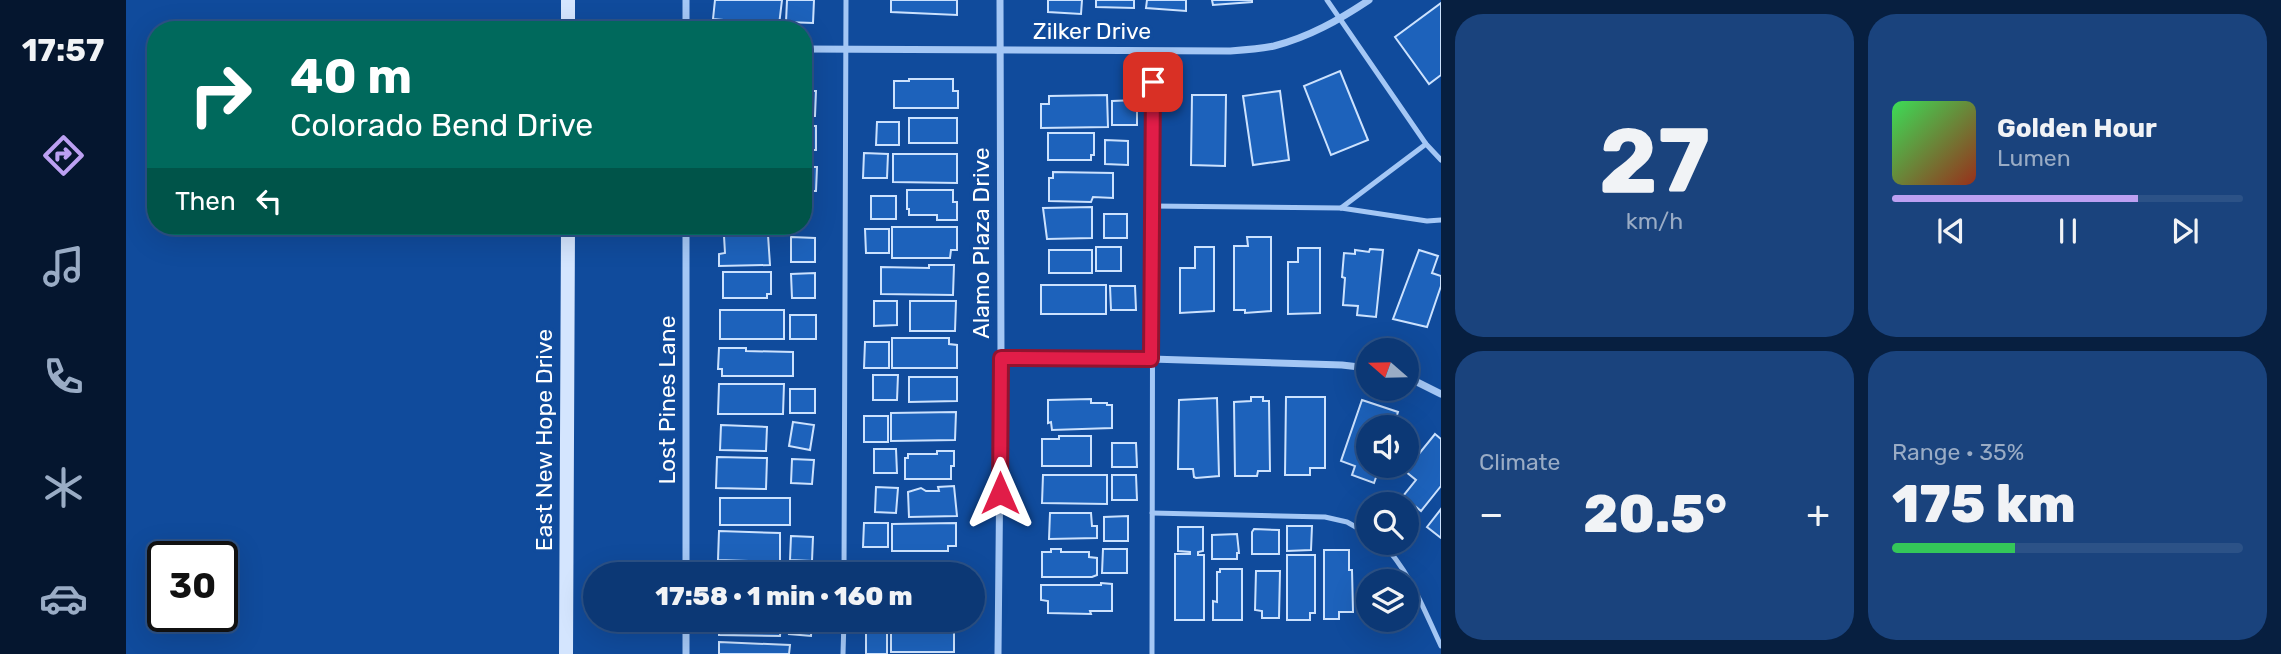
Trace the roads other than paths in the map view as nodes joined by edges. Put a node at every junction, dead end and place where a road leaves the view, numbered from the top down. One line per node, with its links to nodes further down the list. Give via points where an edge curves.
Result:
1 (568, 0): 8 (main road)
2 (687, 0): 9 (street)
3 (846, 0): 11 (lane)
4 (1000, 0): 12 (street, Alamo Plaza Drive)
5 (1327, 0): 7 (lane)
6 (1369, 0): 7 (street, Zilker Drive)
7 (1340, 19): 13 (street, Zilker Drive, via 1273,46); 14 (lane)
8 (568, 21)
9 (686, 21)
10 (812, 49): 11 (street, Zilker Drive)
11 (846, 49): 12 (street, Zilker Drive); 30 (lane)
12 (1000, 50): 13 (street, Zilker Drive); 21 (street, Alamo Plaza Drive)
13 (1153, 51): 16 (lane)
14 (1426, 144): 15 (lane); 17 (lane)
15 (1441, 160)
16 (1152, 206): 17 (lane); 22 (lane)
17 (1341, 208): 18 (lane)
18 (1441, 220)
19 (568, 235): 34 (main road, East New Hope Drive)
20 (686, 235): 29 (street, Lost Pines Lane)
21 (1001, 358): 22 (street); 37 (street, Alamo Plaza Drive)
22 (1151, 359): 23 (street); 26 (lane)
23 (1356, 367)
24 (1419, 383): 25 (street)
25 (1441, 394)
26 (1152, 513): 27 (lane, via 1325,517); 38 (lane)
27 (1356, 527)
28 (1393, 555): 33 (lane)
29 (686, 562)
30 (844, 562)
31 (686, 632): 35 (street)
32 (844, 632): 36 (lane)
33 (1441, 646)
34 (566, 654)
35 (686, 654)
36 (843, 654)
37 (998, 654)
38 (1152, 654)

